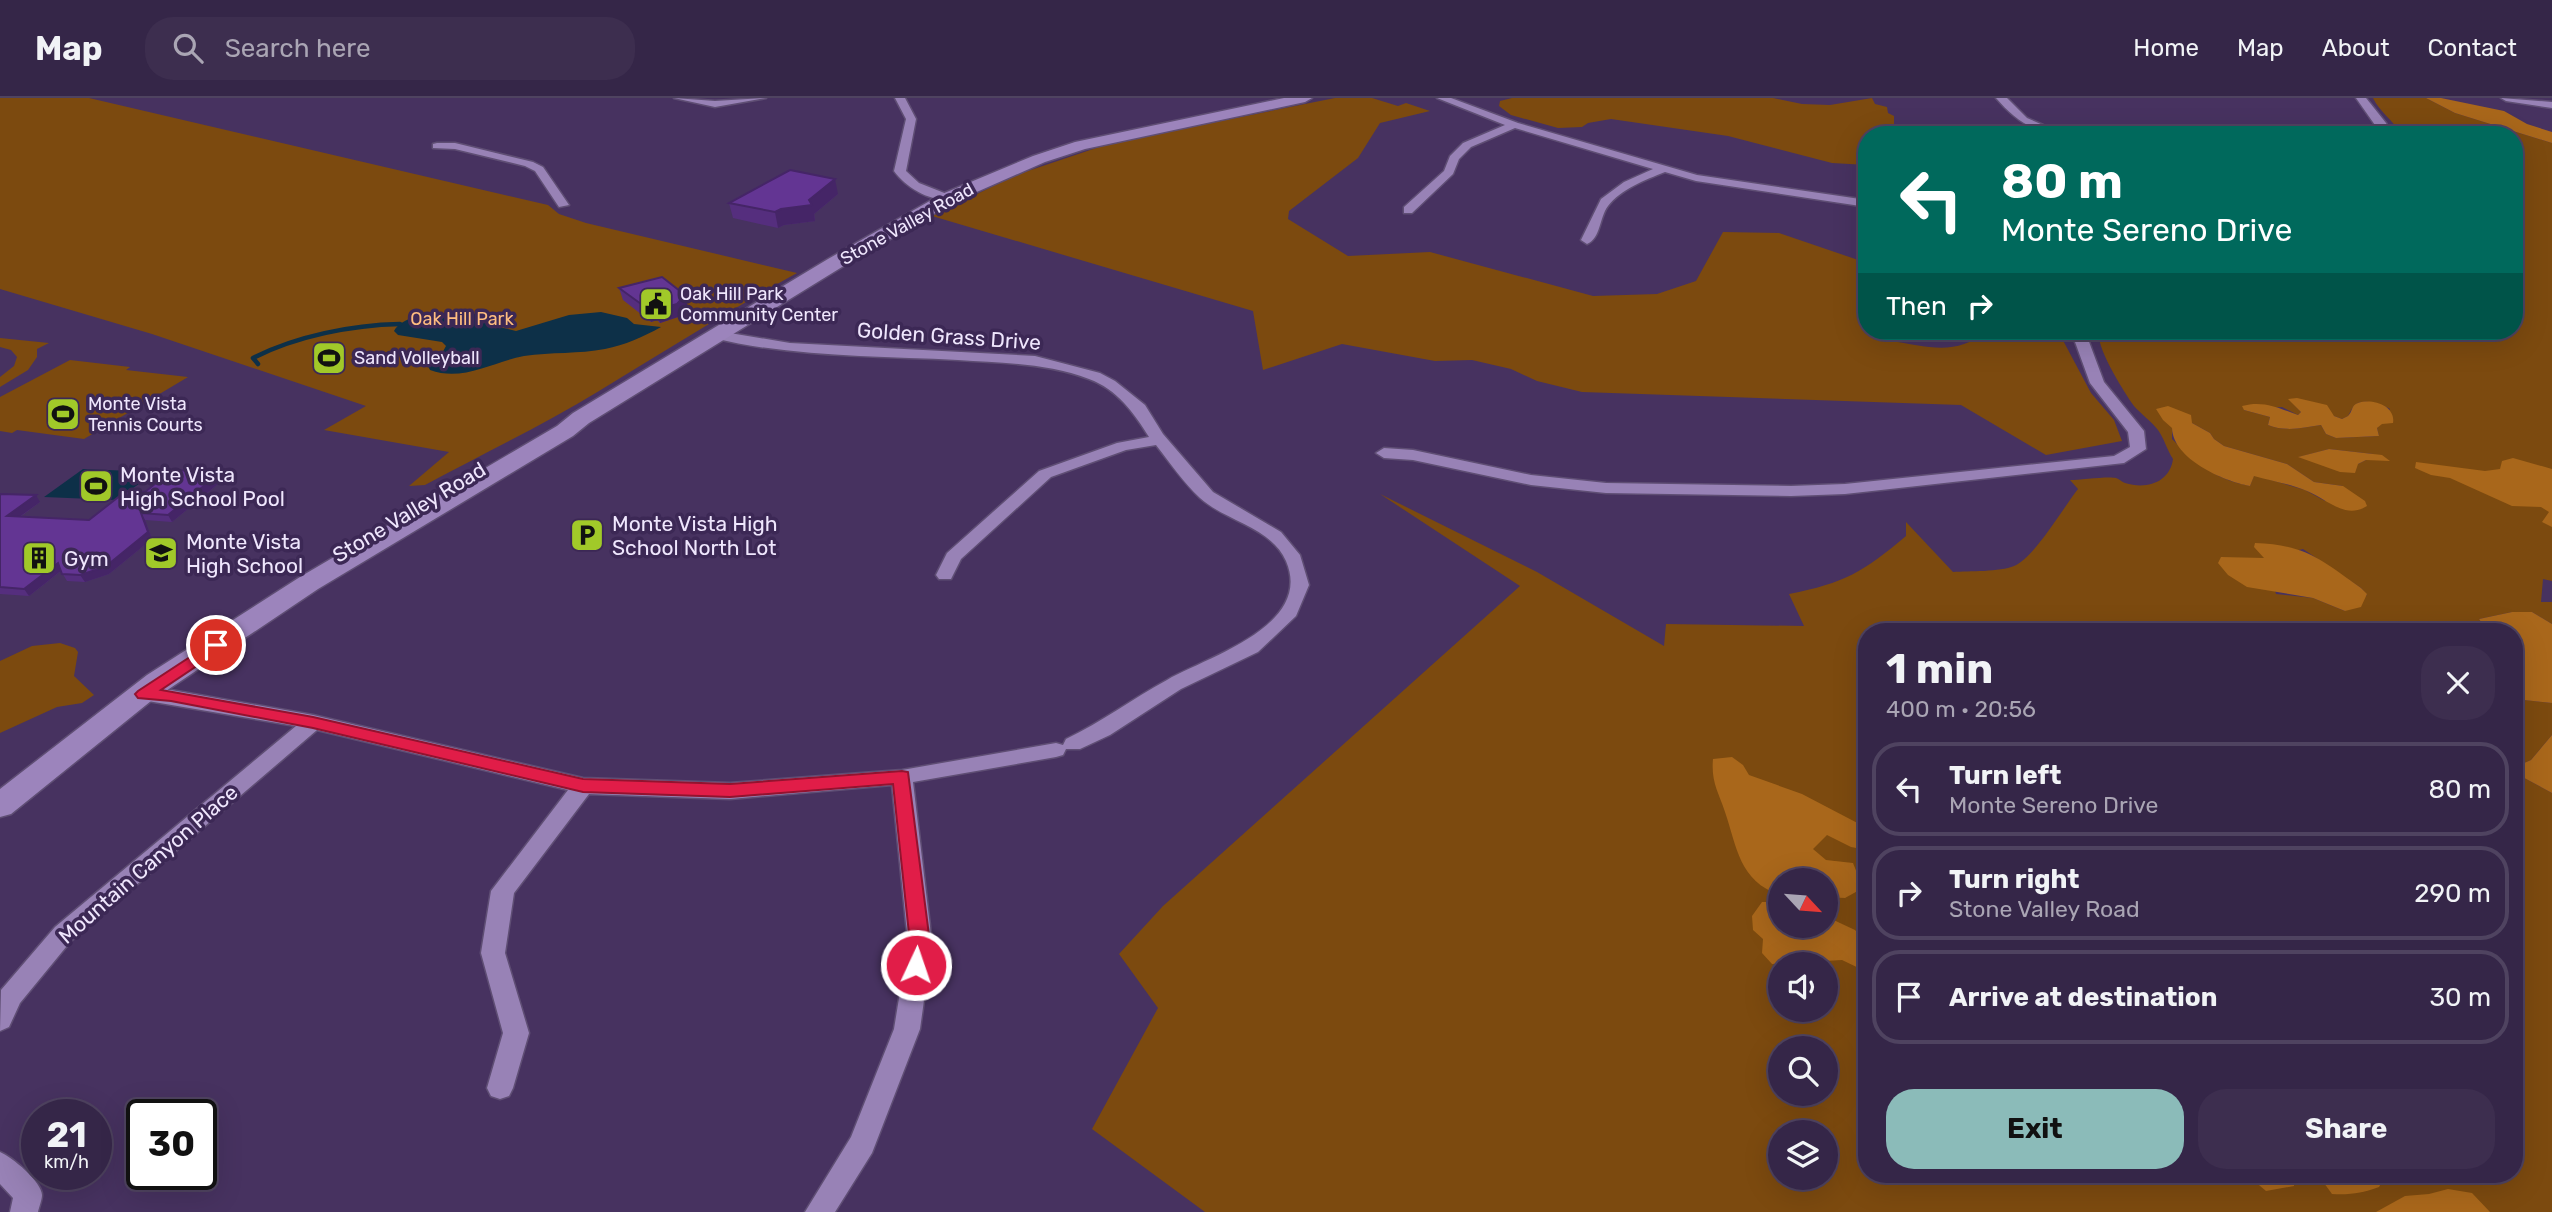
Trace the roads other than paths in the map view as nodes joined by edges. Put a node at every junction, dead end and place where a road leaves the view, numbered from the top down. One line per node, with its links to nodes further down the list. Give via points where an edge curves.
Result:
1 (679, 98): 2 (street, via 715,104)
2 (761, 98)
3 (900, 98): 15 (street, via 911,119 900,171 920,188)
4 (1305, 98): 15 (street, Stone Valley Road, via 1081,145)
5 (1442, 98): 10 (street)
6 (2001, 98): 11 (street, via 2023,120)
7 (2361, 98): 12 (street)
8 (2506, 98): 9 (street)
9 (2552, 105)
10 (1514, 125): 14 (street); 18 (street, via 1467,145 1454,158 1449,172)
11 (2038, 126)
12 (2384, 126)
13 (437, 146): 17 (street, via 529,164 539,169)
14 (1663, 169): 16 (street); 19 (street, via 1601,206)
15 (948, 198): 20 (street, Stone Valley Road)
16 (1858, 203)
17 (563, 205)
18 (1408, 210)
19 (1587, 240)
20 (718, 335): 22 (street, Golden Grass Drive, via 790,347 979,356 1057,365 1110,384 1140,408); 25 (street, Stone Valley Road, via 294,580 179,661)
21 (2081, 340): 23 (street, via 2097,383 2137,431 2138,449 2118,460 1791,491 1606,488 1531,480)
22 (1159, 440): 24 (street, via 1123,446 1045,474 953,557); 27 (street, Golden Grass Drive, via 1207,496 1275,536 1294,559 1300,585 1287,616 1251,648 1174,684 1103,730 1064,747)
23 (1384, 453)
24 (945, 575)
25 (143, 694): 26 (street, Golden Grass Drive); 29 (street, Stone Valley Road)
26 (313, 722): 28 (street, Golden Grass Drive); 30 (street, Mountain Canyon Place, via 62,934 10,997)
27 (902, 777): 28 (street, Golden Grass Drive, via 730,790); 34 (street, via 920,943 907,1029 862,1144)
28 (583, 786): 31 (street, via 503,891 493,953 516,1033)
29 (0, 806)
30 (0, 1020)
31 (500, 1088)
32 (0, 1165): 33 (street, via 28,1194)
33 (24, 1212)
34 (819, 1212)

